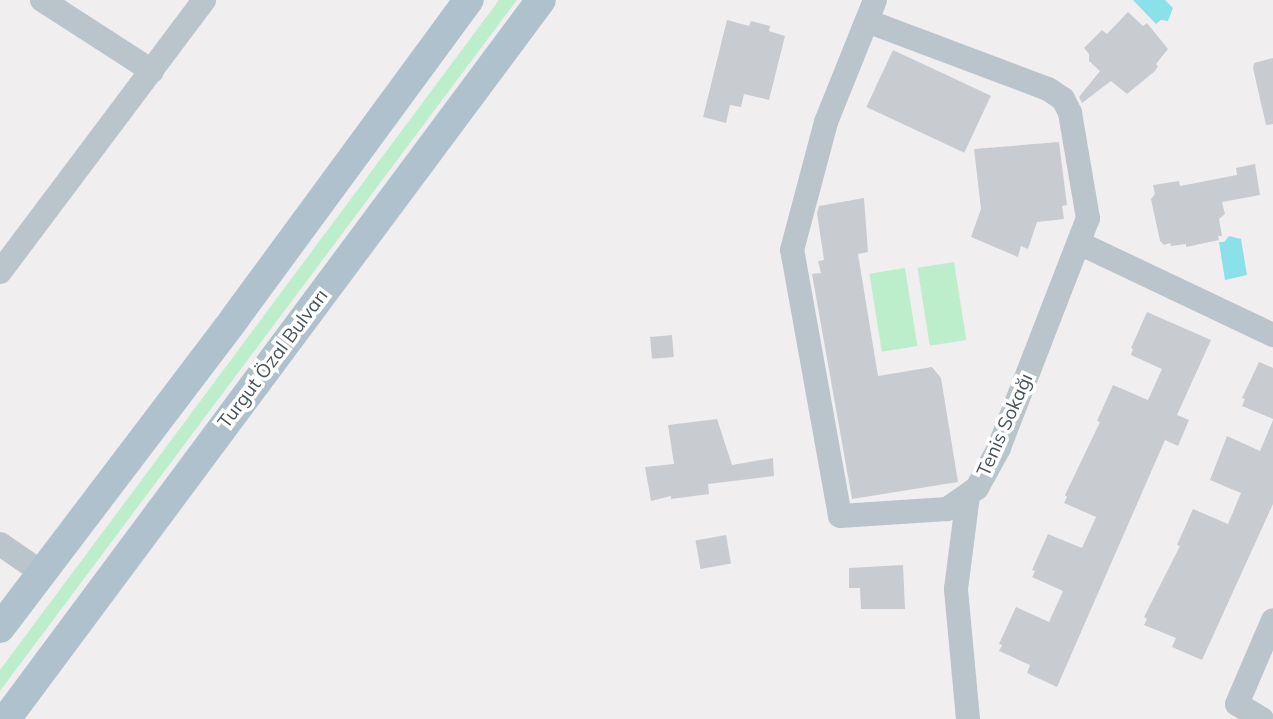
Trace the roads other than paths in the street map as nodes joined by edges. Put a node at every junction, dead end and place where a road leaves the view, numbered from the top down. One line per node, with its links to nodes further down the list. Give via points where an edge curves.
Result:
1 (42, 0): 6 (street)
2 (204, 0): 6 (street)
3 (469, 0): 12 (main road)
4 (541, 0): 15 (main road, Turgut Özal Bulvarı)
5 (871, 11): 7 (street, Tenis Sokağı, via 1063,99 1070,113 1088,206); 10 (street, Tenis Sokağı, via 825,121 792,250 839,516 947,509)
6 (152, 71): 8 (street)
7 (1079, 243): 9 (street); 10 (street, Tenis Sokağı, via 999,448 977,488)
8 (0, 272)
9 (1273, 335)
10 (968, 495): 16 (street, via 956,589)
11 (0, 544): 12 (street)
12 (41, 572): 14 (main road)
13 (1273, 620): 17 (street, via 1237,704)
14 (0, 628)
15 (6, 719)
16 (968, 719)
17 (1262, 719)

